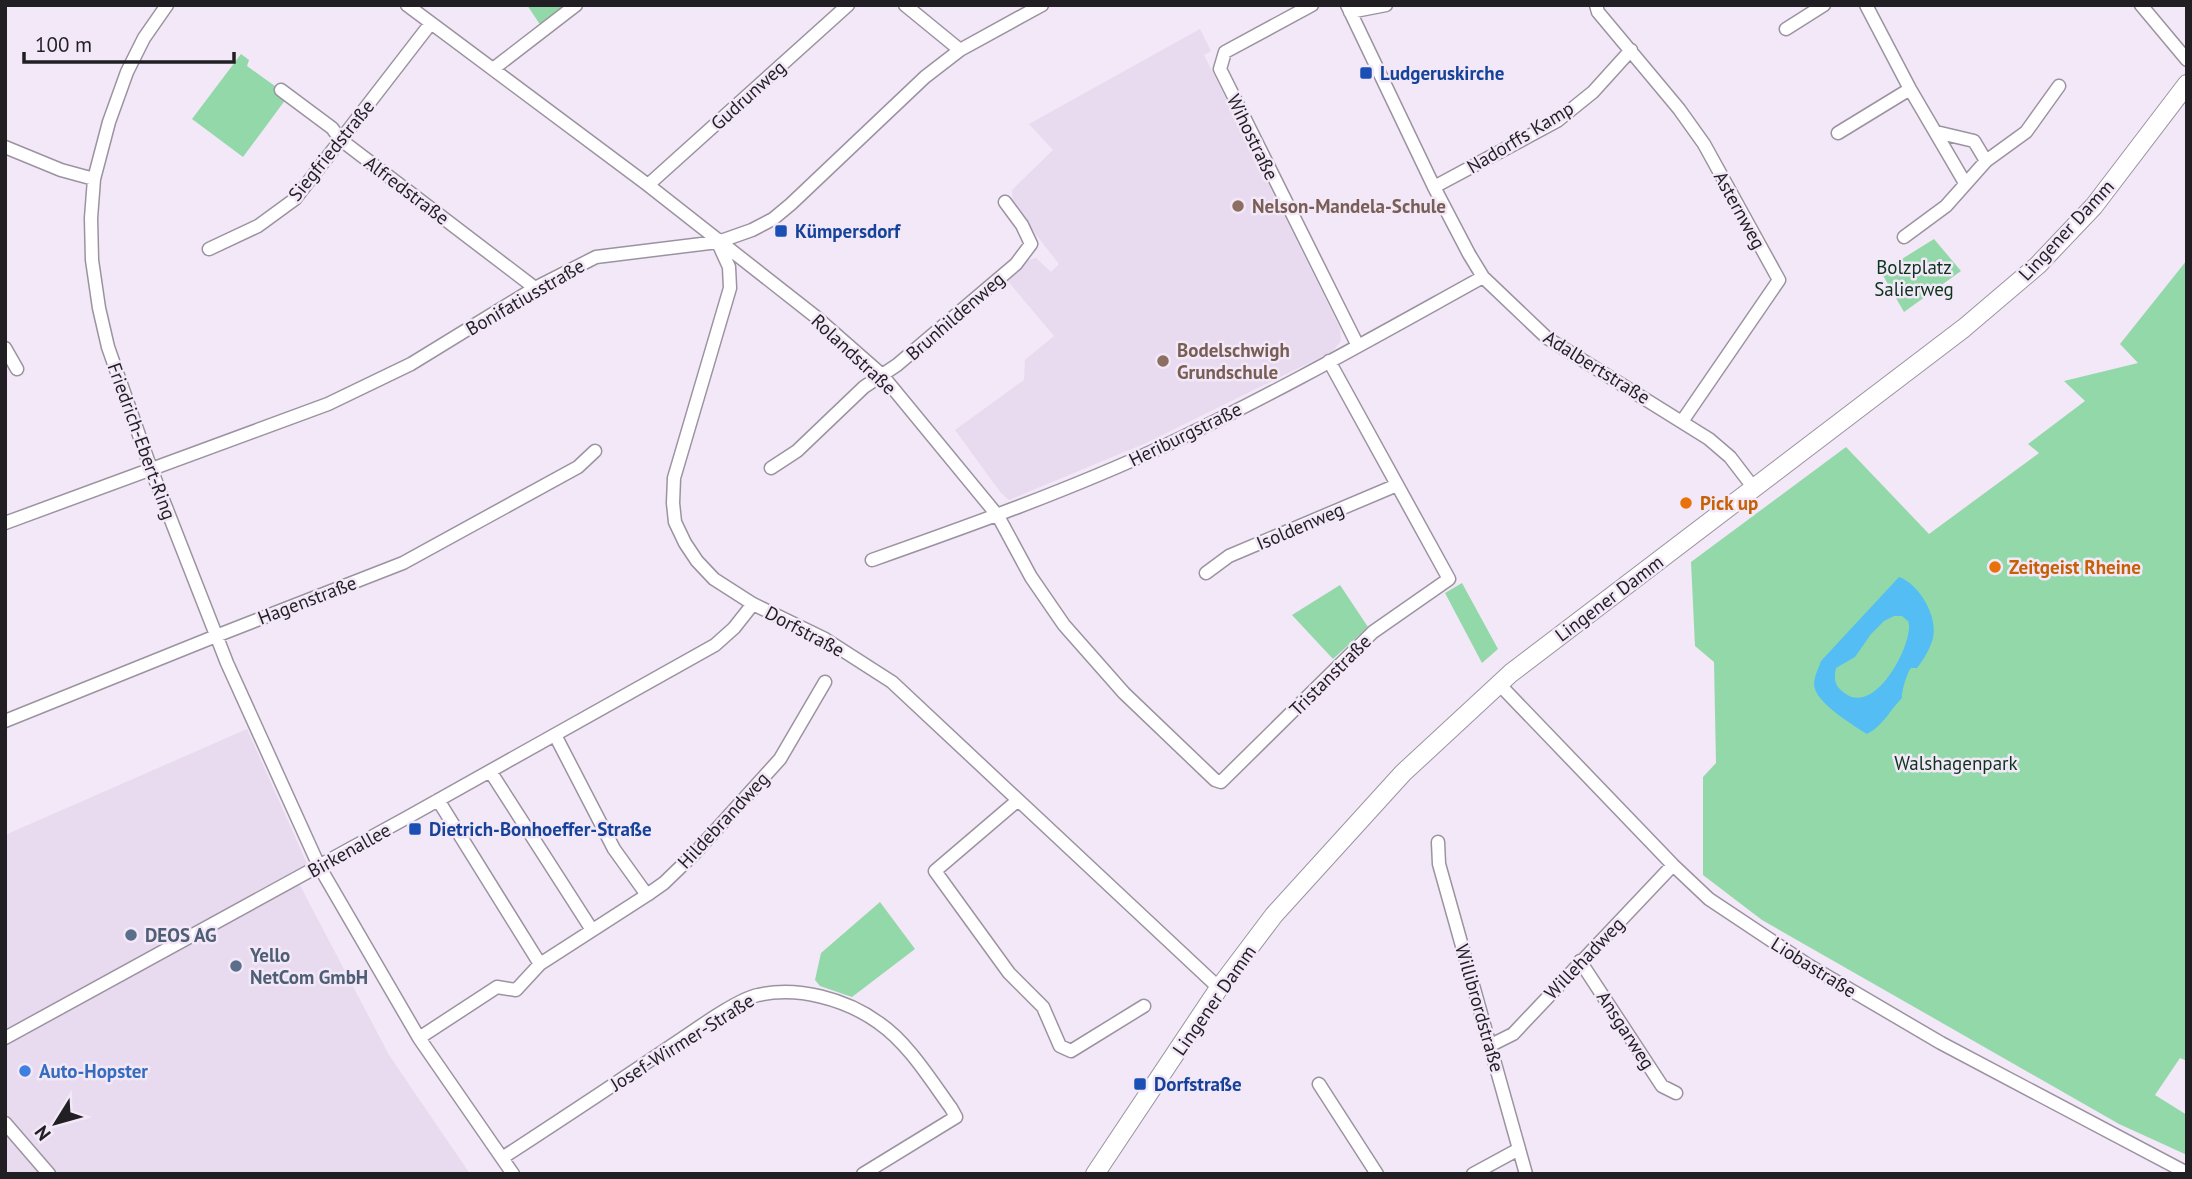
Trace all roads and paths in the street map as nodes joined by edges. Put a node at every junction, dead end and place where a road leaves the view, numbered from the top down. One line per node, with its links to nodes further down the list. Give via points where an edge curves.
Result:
1 (167, 5): 29 (street, Friedrich-Ebert-Ring, via 127,72)
2 (407, 5): 14 (street, Rolandstraße)
3 (576, 5): 19 (street)
4 (848, 5): 31 (street, Gudrunweg)
5 (905, 5): 16 (street)
6 (1312, 5): 39 (street, Wihostraße, via 1225,52 1220,69)
7 (1386, 5): 13 (street)
8 (1596, 5): 17 (street, Asternweg)
9 (1824, 5): 15 (street)
10 (1866, 5): 22 (street)
11 (2141, 5): 18 (street)
12 (1034, 7): 16 (street, Bonifatiusstraße)
13 (1349, 9): 32 (street, Adalbertstraße)
14 (431, 23): 19 (street, Rolandstraße); 26 (street, Siegfriedstraße)
15 (1786, 30)
16 (960, 50): 35 (street, Bonifatiusstraße, via 773,219)
17 (1631, 50): 32 (street, Nadorffs Kamp, via 1593,92 1556,121); 44 (street, Asternweg, via 1704,144 1779,280)
18 (2187, 60)
19 (493, 69): 31 (street, Rolandstraße)
20 (2187, 85): 49 (main road, Lingener Damm, via 2094,206 2038,265 1965,328)
21 (2059, 86): 28 (street, via 2026,132)
22 (1910, 89): 24 (street); 25 (street)
23 (281, 90): 26 (street, Alfredstraße)
24 (1936, 132): 28 (street, via 1974,141); 30 (street)
25 (1838, 133)
26 (341, 140): 36 (street, Siegfriedstraße, via 295,199 258,226); 38 (street, Alfredstraße)
27 (5, 147): 29 (street)
28 (1986, 160): 30 (street)
29 (94, 179): 47 (street, Friedrich-Ebert-Ring, via 92,260 99,308 112,360)
30 (1965, 183): 34 (street, via 1946,206)
31 (648, 185): 35 (street, Rolandstraße)
32 (1434, 187): 37 (street, Adalbertstraße)
33 (1005, 202): 43 (street, Brunhildenweg, via 1031,244 1016,264)
34 (1904, 237)
35 (718, 242): 38 (street, Bonifatiusstraße, via 596,257); 43 (street, Rolandstraße); 54 (street, Dorfstraße, via 729,267 730,288 681,450 673,503 675,522 697,561 714,579)
36 (209, 249)
37 (1483, 277): 39 (street, Heriburgstraße); 44 (street, Adalbertstraße, via 1546,338)
38 (535, 288): 47 (street, Bonifatiusstraße, via 411,364 328,404)
39 (1358, 346): 41 (street, Heriburgstraße)
40 (5, 348): 42 (street)
41 (1329, 361): 48 (street); 50 (street, Heriburgstraße, via 1164,446)
42 (17, 369)
43 (882, 375): 46 (street, Brunhildenweg, via 797,451); 50 (street, Rolandstraße)
44 (1683, 421): 49 (street, Adalbertstraße, via 1730,457)
45 (595, 451): 55 (street, Hagenstraße, via 578,467 403,564)
46 (771, 468)
47 (151, 469): 51 (street, Bonifatiusstraße); 55 (street, Friedrich-Ebert-Ring)
48 (1397, 485): 53 (street, Isoldenweg, via 1229,556); 61 (street, Tristanstraße, via 1449,579 1373,632)
49 (1753, 487): 57 (main road, Lingener Damm)
50 (998, 516): 52 (street, Heriburgstraße); 61 (street, Rolandstraße, via 1064,625 1124,693)
51 (5, 523)
52 (872, 560)
53 (1206, 573)
54 (753, 604): 59 (street, Birkenallee, via 715,645); 63 (street, Dorfstraße, via 825,639 892,682)
55 (216, 636): 58 (street, Hagenstraße); 66 (street, Friedrich-Ebert-Ring)
56 (824, 682): 67 (street, Hildebrandweg, via 780,759 695,853)
57 (1499, 684): 65 (street, Liobastraße); 71 (main road, Lingener Damm, via 1403,773 1274,915)
58 (5, 721)
59 (555, 735): 60 (street, Birkenallee); 67 (street, via 614,849)
60 (490, 771): 62 (street, Birkenallee); 68 (street)
61 (1221, 782)
62 (438, 800): 66 (street, Birkenallee); 70 (street)
63 (1017, 801): 71 (street, Dorfstraße); 72 (street, via 935,871 1009,972 1043,1007 1060,1046 1071,1051)
64 (1438, 842): 75 (street, Willibrordstraße, via 1439,864)
65 (1673, 865): 69 (street, Willehadweg); 81 (street, Liobastraße, via 1709,899 1808,965 1941,1043)
66 (318, 866): 73 (street, Birkenallee); 74 (street)
67 (647, 895): 68 (street, Hildebrandweg)
68 (592, 930): 70 (street, Hildebrandweg)
69 (1580, 961): 75 (street, Willehadweg, via 1513,1034); 77 (street, Ansgarweg, via 1662,1086)
70 (540, 964): 74 (street, Hildebrandweg, via 516,990 496,987)
71 (1219, 988): 85 (main road, Lingener Damm)
72 (1144, 1006)
73 (5, 1038)
74 (419, 1038): 80 (street)
75 (1491, 1045): 79 (street, Willibrordstraße)
76 (1319, 1084): 86 (street)
77 (1676, 1093)
78 (5, 1123): 82 (street)
79 (1520, 1149): 87 (street); 88 (street, Willibrordstraße)
80 (502, 1158): 83 (street); 84 (street, Josef-Wirmer-Straße, via 695,1030 754,995 769,992 810,994 850,1006 880,1023 911,1054 956,1117)
81 (2187, 1173)
82 (50, 1174)
83 (513, 1174)
84 (863, 1174)
85 (1095, 1174)
86 (1377, 1174)
87 (1473, 1174)
88 (1526, 1174)

